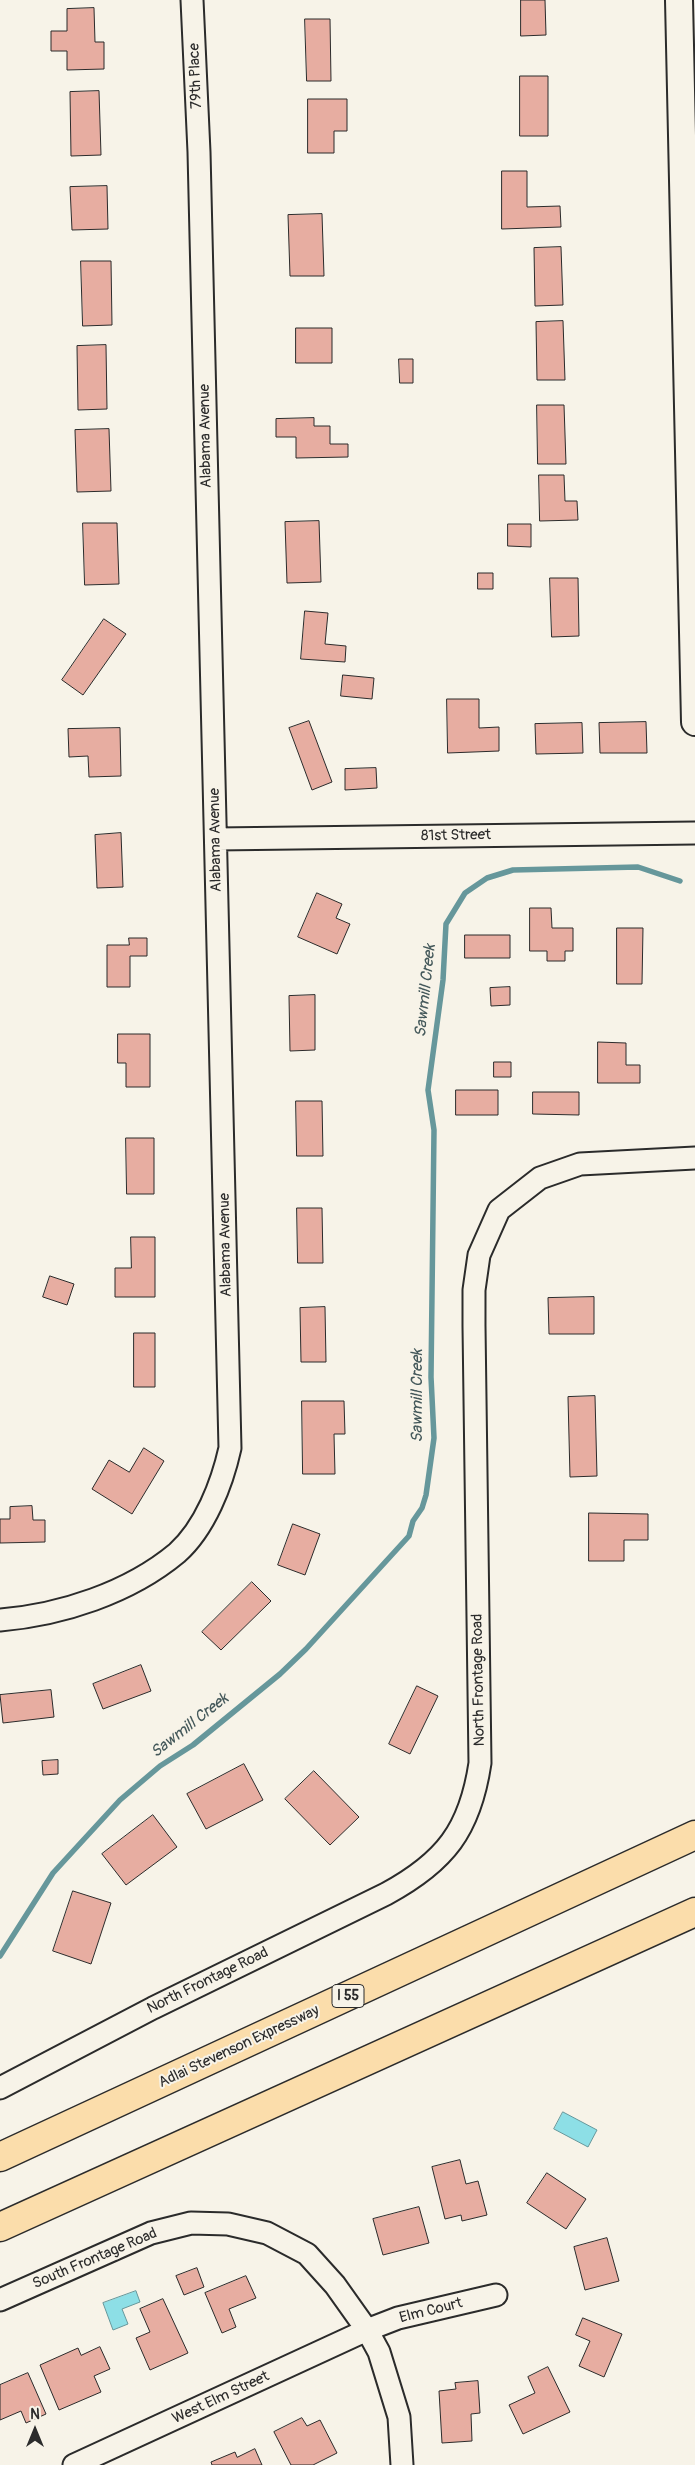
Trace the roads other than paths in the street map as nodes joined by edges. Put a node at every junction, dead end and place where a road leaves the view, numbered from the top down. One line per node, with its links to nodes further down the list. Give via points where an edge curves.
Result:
1 (192, 0): 3 (street, 79th Place)
2 (679, 0): 4 (street)
3 (199, 152): 7 (street, Alabama Avenue)
4 (692, 405): 5 (street)
5 (695, 722)
6 (695, 834): 7 (street, 81st Street)
7 (216, 839): 9 (street, Alabama Avenue, via 231,1433 225,1472 215,1498 178,1552 133,1581 102,1596 34,1616)
8 (695, 1158): 12 (street, North Frontage Road, via 580,1164 540,1178 499,1210 479,1255 474,1290 474,1326 480,1762 470,1810 446,1850 413,1878 386,1894 153,2008)
9 (0, 1620)
10 (695, 1835): 13 (highway, Adlai Stevenson Expressway / I 55)
11 (695, 1912): 14 (highway)
12 (0, 2088)
13 (0, 2157)
14 (0, 2227)
15 (496, 2295): 17 (street, Elm Court, via 398,2318)
16 (0, 2300): 17 (street, South Frontage Road, via 150,2233 191,2224 228,2224 267,2233 307,2254 335,2285)
17 (367, 2330): 18 (street, West Elm Street); 19 (street, South Frontage Road, via 379,2352 399,2417)
18 (74, 2465)
19 (402, 2465)

